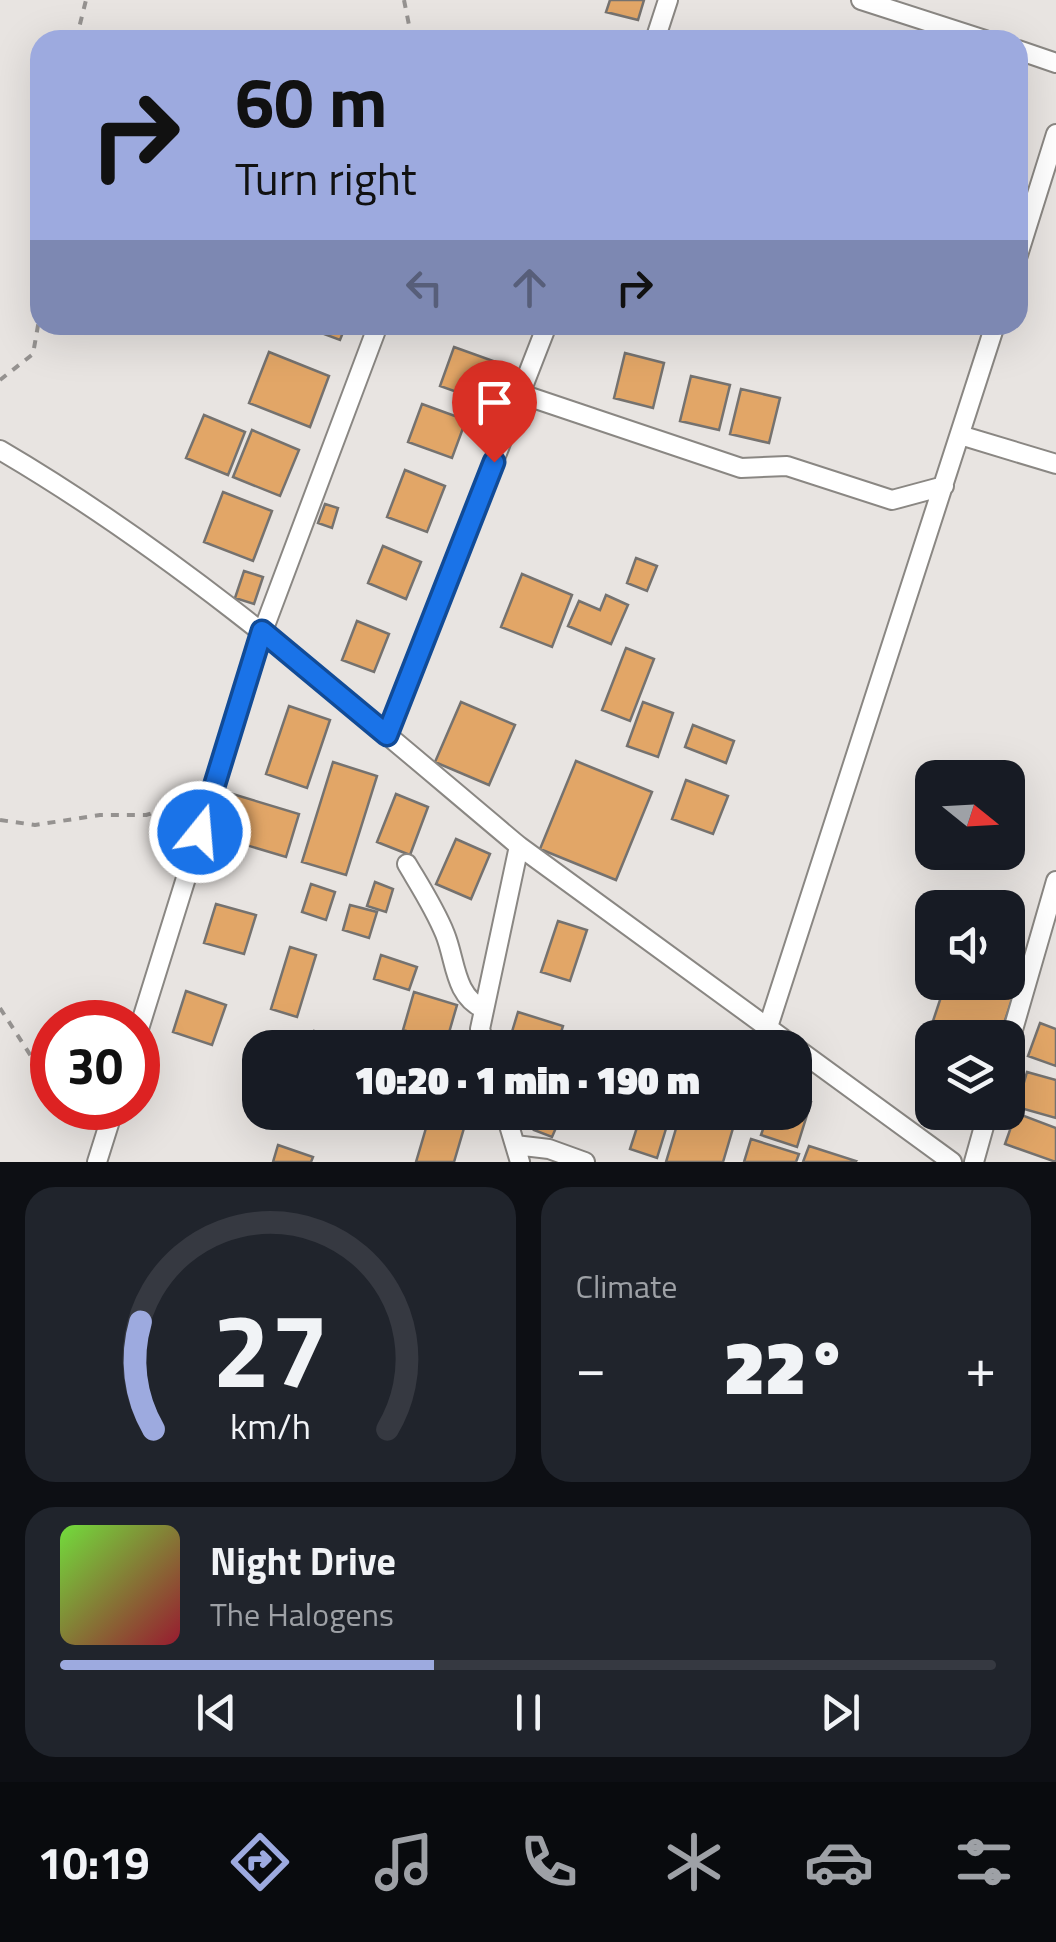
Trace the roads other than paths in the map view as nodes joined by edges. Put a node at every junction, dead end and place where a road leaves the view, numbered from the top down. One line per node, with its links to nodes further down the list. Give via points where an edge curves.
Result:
1 (668, 0): 3 (street)
2 (861, 0): 4 (street)
3 (658, 30)
4 (955, 30)
5 (1028, 53): 6 (street)
6 (1056, 62)
7 (1056, 134): 8 (street)
8 (1028, 224)
9 (374, 335): 17 (street)
10 (544, 335): 12 (street)
11 (992, 335): 13 (street)
12 (520, 394): 16 (street, via 741,468 787,466 892,500); 18 (street)
13 (960, 434): 15 (street); 16 (street)
14 (0, 450): 17 (street, via 71,492)
15 (1056, 464)
16 (944, 486): 25 (street)
17 (262, 631): 18 (street); 22 (street)
18 (387, 735): 19 (street)
19 (519, 846): 23 (street); 25 (street)
20 (407, 864): 23 (street, via 446,936 464,993)
21 (1056, 881): 24 (street)
22 (148, 1000)
23 (484, 1009): 26 (street)
24 (1016, 1020)
25 (768, 1027): 32 (street)
26 (480, 1030)
27 (107, 1130): 30 (street)
28 (983, 1130): 33 (street)
29 (517, 1154): 31 (street, via 550,1149)
30 (97, 1162)
31 (585, 1162)
32 (952, 1162)
33 (974, 1162)

